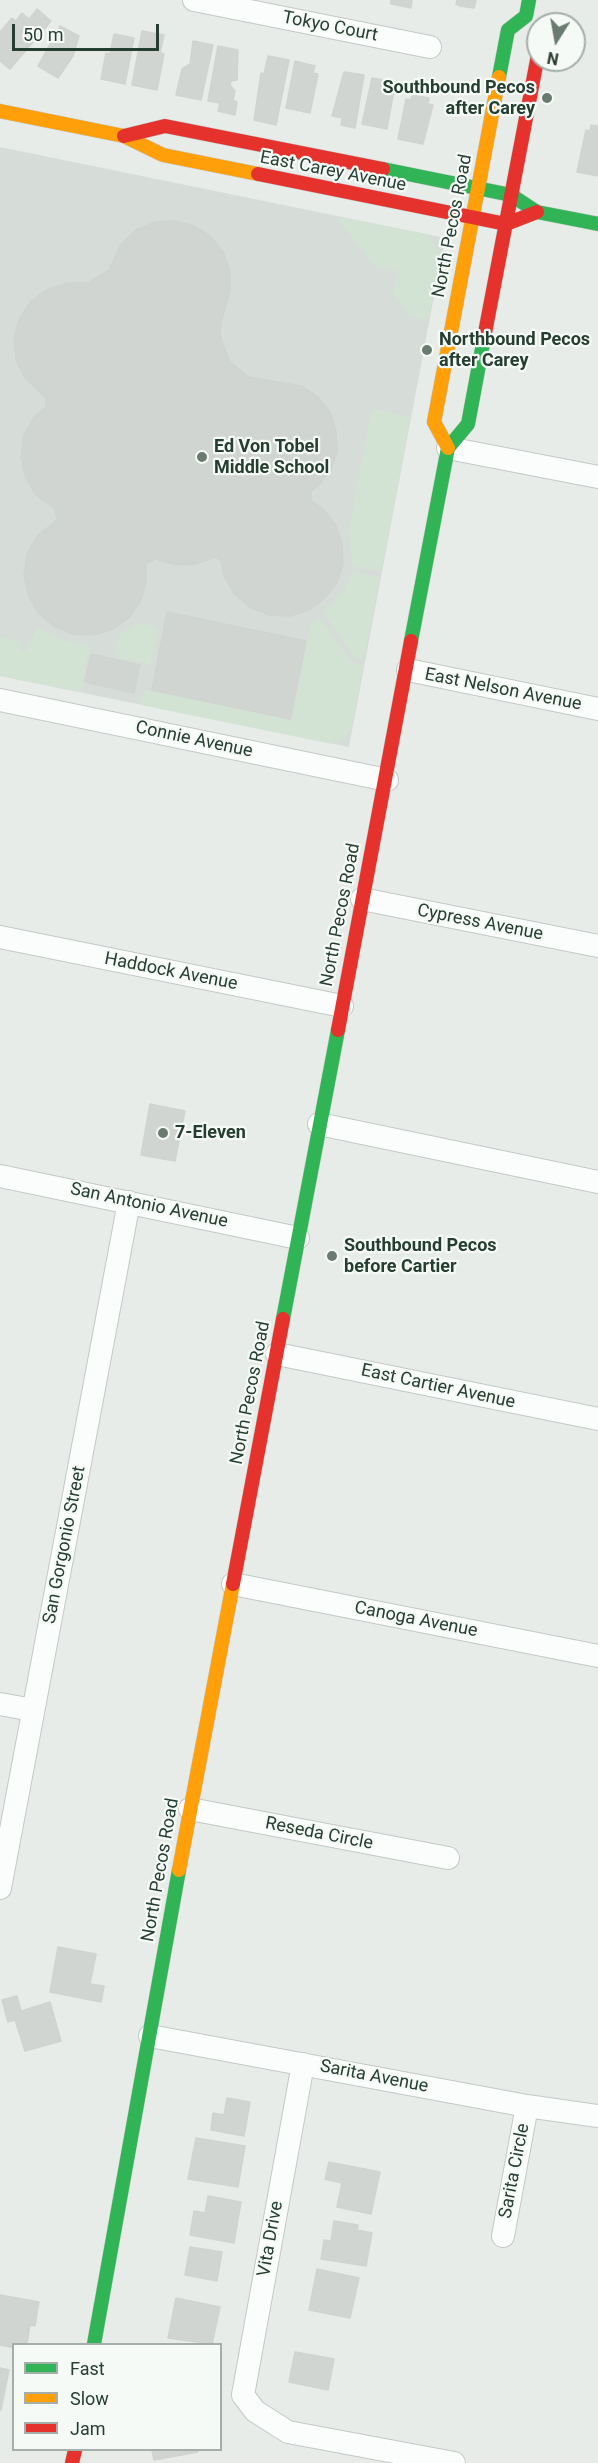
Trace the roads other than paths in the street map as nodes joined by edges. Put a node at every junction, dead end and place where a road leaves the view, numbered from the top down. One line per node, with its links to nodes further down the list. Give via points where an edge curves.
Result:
1 (194, 0): 3 (street, Tokyo Court)
2 (530, 0): 7 (main road, North Pecos Road, via 529,21 508,30)
3 (430, 47)
4 (535, 72): 8 (main road, North Pecos Road)
5 (0, 111): 6 (main road, East Carey Avenue)
6 (124, 136): 7 (main road, East Carey Avenue, via 165,126); 10 (main road, East Carey Avenue, via 163,154)
7 (478, 188): 8 (main road, East Carey Avenue); 10 (main road, North Pecos Road)
8 (511, 195): 9 (main road, East Carey Avenue); 11 (main road, North Pecos Road)
9 (537, 212): 11 (main road); 12 (main road, East Carey Avenue)
10 (472, 218): 11 (main road, East Carey Avenue); 13 (main road, North Pecos Road, via 434,422)
11 (506, 224): 13 (main road, North Pecos Road, via 468,424)
12 (598, 224)
13 (448, 448): 14 (street); 15 (main road, North Pecos Road)
14 (598, 477)
15 (408, 670): 17 (street, East Nelson Avenue); 18 (main road, North Pecos Road)
16 (0, 700): 18 (street, Connie Avenue)
17 (598, 709)
18 (387, 780): 19 (main road, North Pecos Road)
19 (362, 899): 21 (street, Cypress Avenue); 22 (main road, North Pecos Road)
20 (0, 937): 22 (street, Haddock Avenue)
21 (598, 946)
22 (342, 1006): 23 (main road, North Pecos Road)
23 (319, 1124): 25 (street); 27 (main road, North Pecos Road)
24 (0, 1176): 26 (street, San Antonio Avenue)
25 (598, 1182)
26 (129, 1202): 27 (street, San Antonio Avenue); 33 (street, San Gorgonio Street)
27 (298, 1238): 28 (main road, North Pecos Road)
28 (277, 1354): 29 (street, East Cartier Avenue); 30 (main road, North Pecos Road)
29 (598, 1419)
30 (233, 1584): 31 (street, Canoga Avenue); 34 (main road, North Pecos Road)
31 (598, 1656)
32 (0, 1704): 33 (street)
33 (33, 1710): 36 (street, San Gorgonio Street)
34 (190, 1809): 35 (street, Reseda Circle); 37 (main road, North Pecos Road)
35 (448, 1858)
36 (0, 1888)
37 (150, 2036): 38 (street, Sarita Avenue); 42 (main road, North Pecos Road)
38 (303, 2064): 39 (street, Sarita Avenue); 43 (street, Vita Drive, via 243,2395 255,2411 288,2432)
39 (527, 2106): 40 (street, Sarita Avenue); 41 (street, Sarita Circle)
40 (598, 2116)
41 (503, 2236)
42 (94, 2343)
43 (454, 2463)

